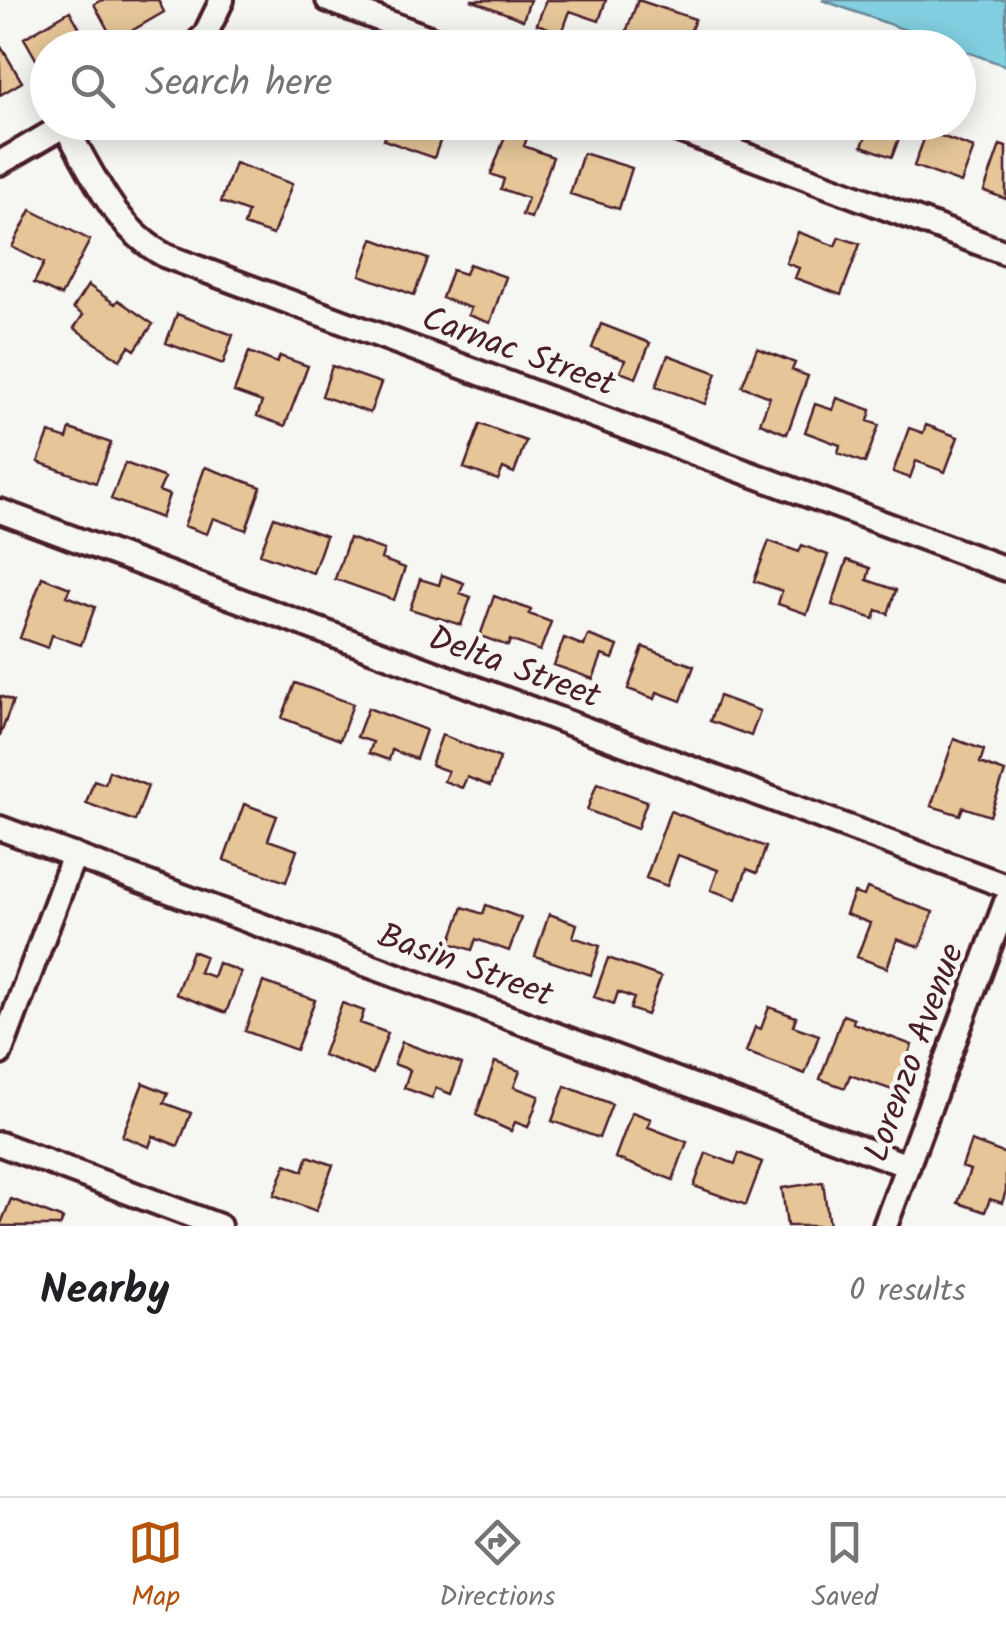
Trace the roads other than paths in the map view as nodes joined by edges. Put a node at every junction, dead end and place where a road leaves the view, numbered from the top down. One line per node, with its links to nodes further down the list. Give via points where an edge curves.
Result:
1 (222, 0): 3 (street)
2 (328, 0): 4 (street)
3 (207, 30)
4 (408, 30)
5 (40, 140): 8 (street)
6 (76, 140): 11 (street, Carnac Street, via 119,220 166,256)
7 (705, 140): 9 (street)
8 (0, 163)
9 (1006, 253)
10 (0, 511): 14 (street, Delta Street)
11 (1006, 570)
12 (0, 828): 13 (street, Basin Street)
13 (74, 855): 16 (street); 18 (street, Basin Street)
14 (1006, 886)
15 (1006, 902): 18 (street, Lorenzo Avenue)
16 (0, 1053)
17 (0, 1144): 19 (street)
18 (908, 1166): 20 (street, Lorenzo Avenue)
19 (219, 1226)
20 (885, 1226)

